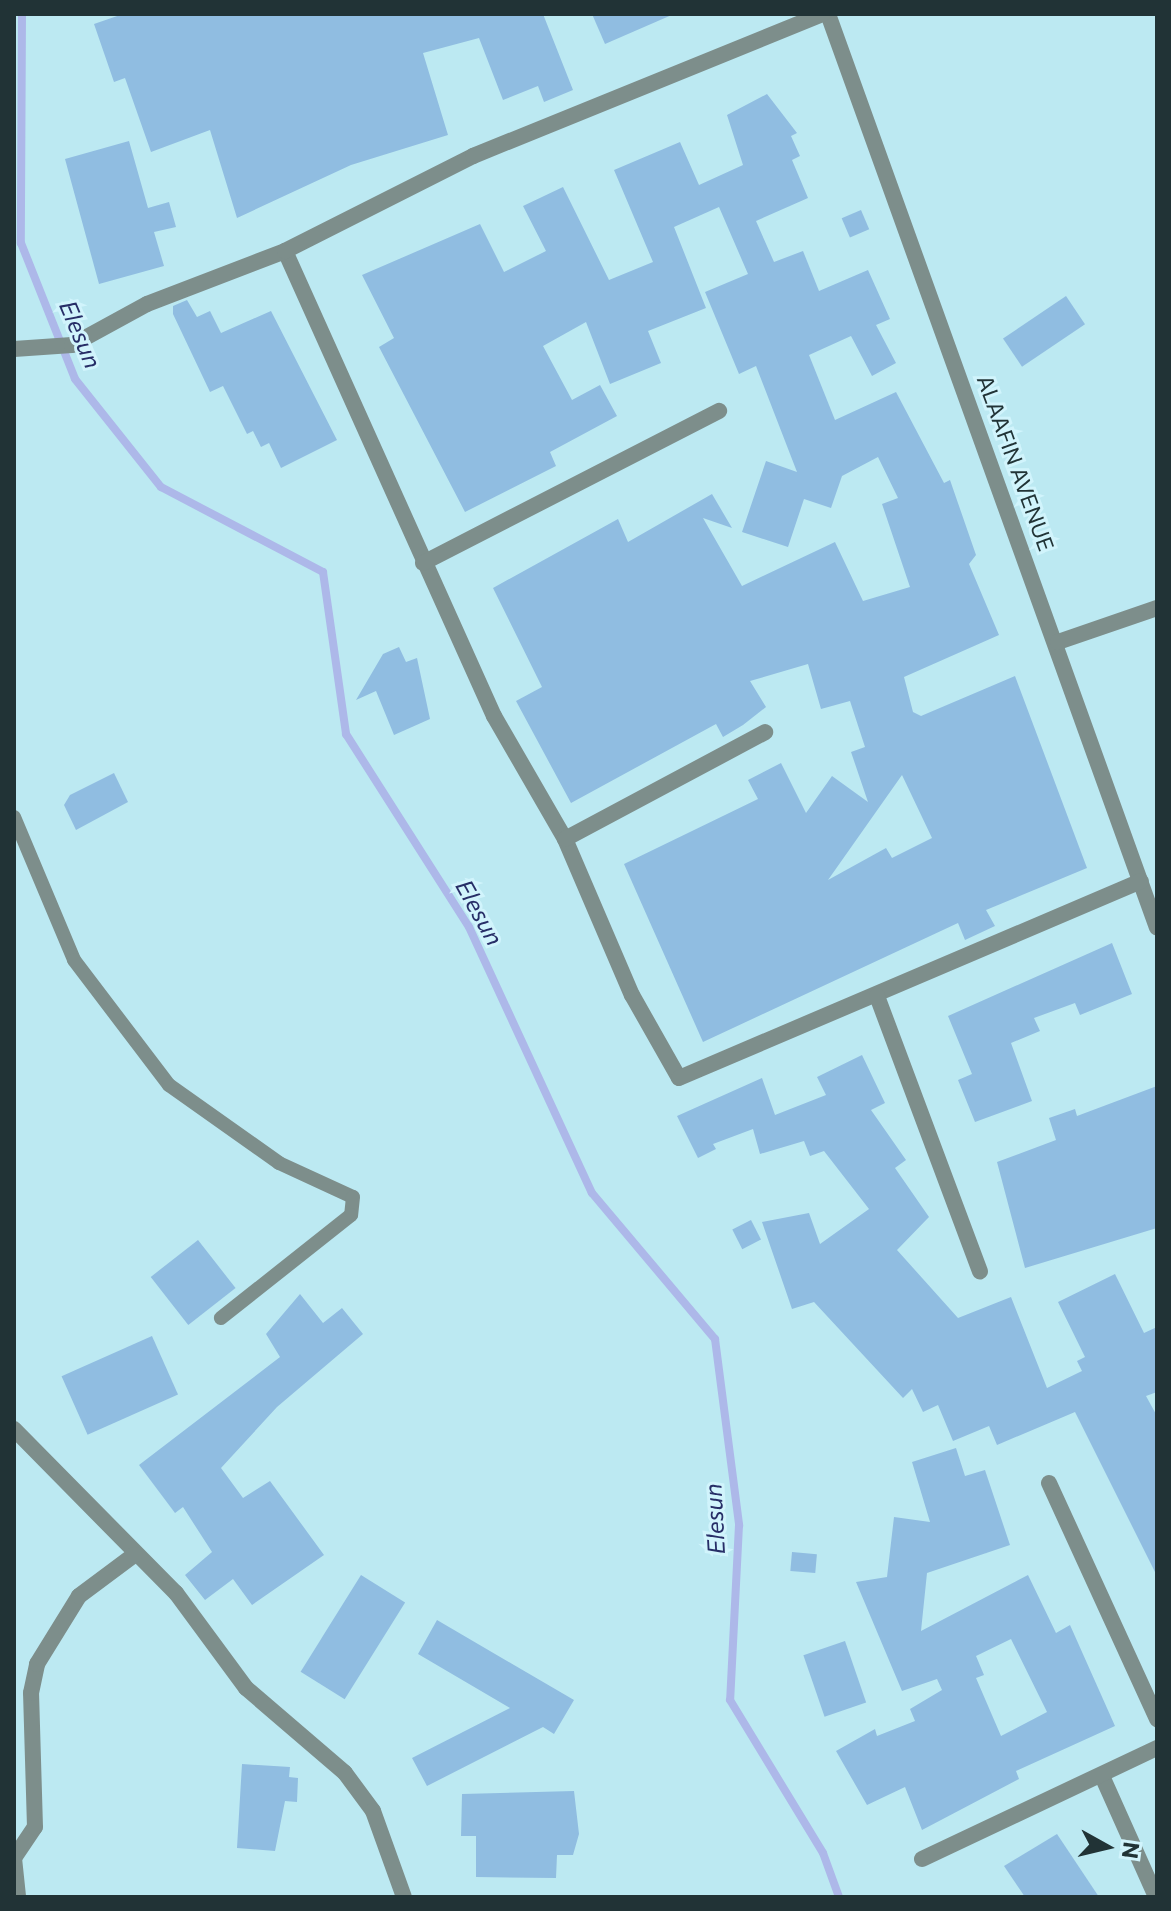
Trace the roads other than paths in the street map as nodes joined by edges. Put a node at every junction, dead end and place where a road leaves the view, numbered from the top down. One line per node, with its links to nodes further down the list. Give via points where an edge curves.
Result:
1 (825, 14): 2 (street, via 473,156); 7 (street, ALAAFIN AVENUE)
2 (285, 251): 3 (street, via 55,347); 5 (street)
3 (14, 349)
4 (719, 411): 5 (street)
5 (423, 563): 10 (street, via 494,716)
6 (1157, 608): 7 (street)
7 (1058, 642): 11 (street, ALAAFIN AVENUE)
8 (765, 732): 10 (street)
9 (14, 817): 15 (lane, via 74,960 169,1085 279,1163 353,1197 351,1215)
10 (565, 839): 13 (street, via 632,995 679,1078)
11 (1141, 881): 12 (street, ALAAFIN AVENUE); 13 (street)
12 (1157, 928)
13 (877, 996): 14 (street)
14 (980, 1271)
15 (221, 1318)
16 (14, 1429): 18 (street)
17 (1049, 1483): 19 (street)
18 (134, 1555): 22 (street, via 79,1596 37,1664 31,1693 35,1827); 25 (street, via 176,1593 246,1688 345,1773 373,1811)
19 (1157, 1719)
20 (1157, 1748): 21 (street)
21 (1102, 1776): 23 (street); 26 (street)
22 (14, 1858): 24 (street)
23 (922, 1859)
24 (18, 1897)
25 (404, 1897)
26 (1156, 1897)

